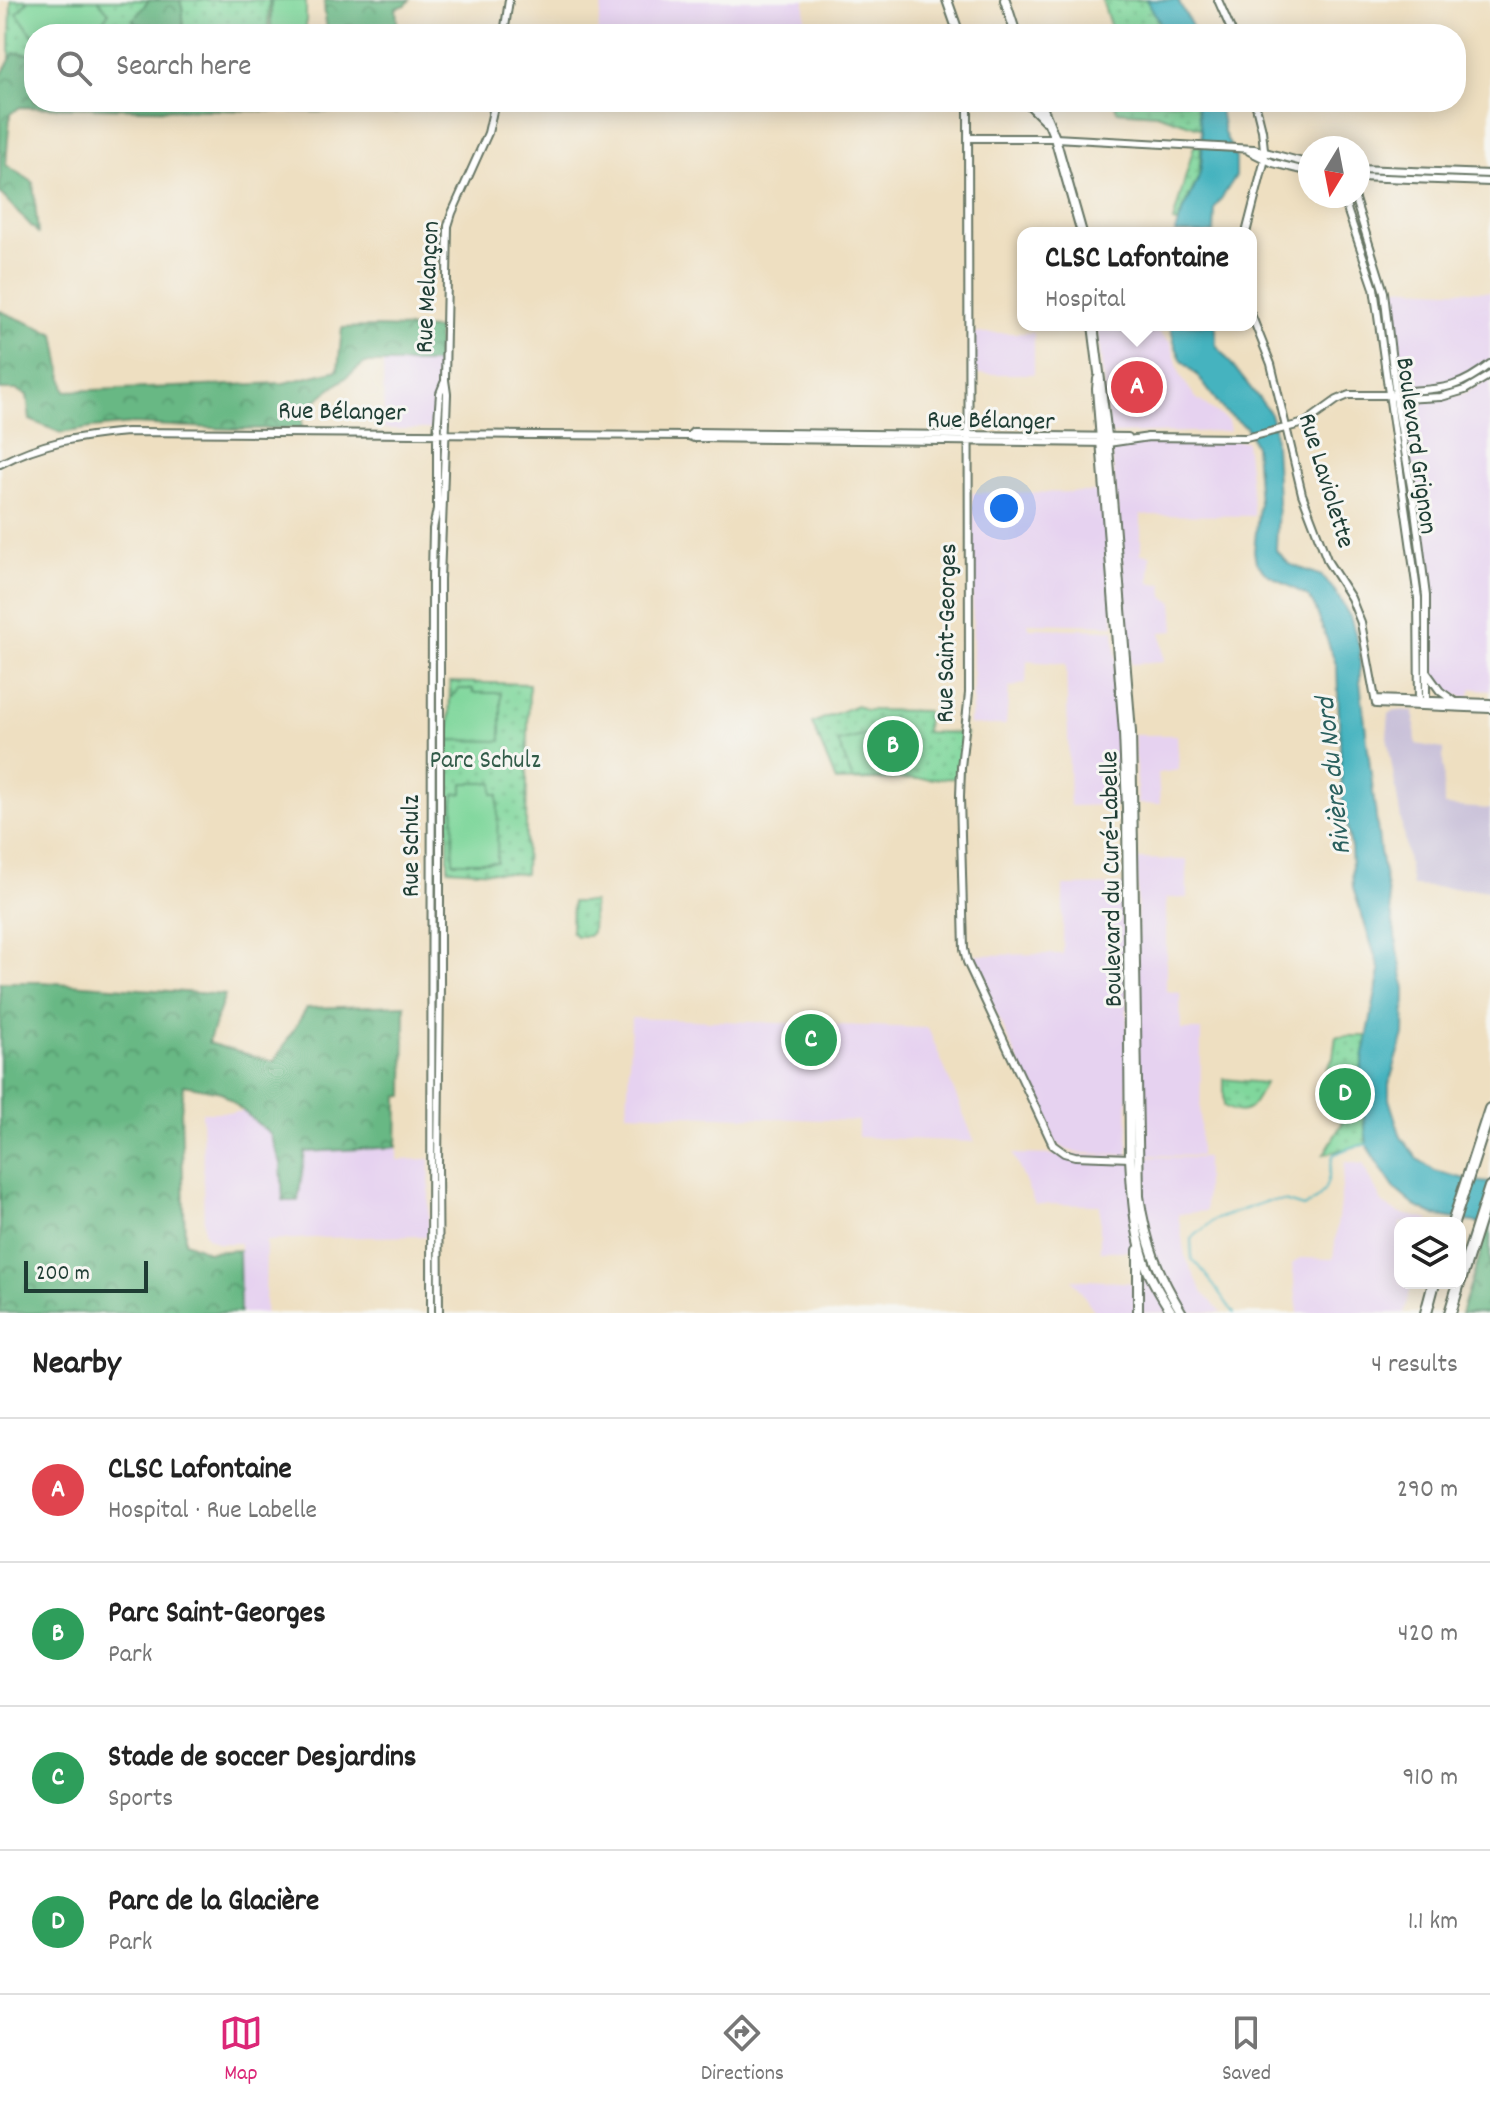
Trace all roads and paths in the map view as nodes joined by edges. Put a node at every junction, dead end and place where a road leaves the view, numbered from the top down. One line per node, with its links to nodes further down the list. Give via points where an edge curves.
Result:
1 (509, 0): 5 (street)
2 (947, 0): 6 (main road)
3 (1005, 0): 7 (main road)
4 (1218, 0): 8 (street)
5 (505, 24)
6 (955, 24)
7 (1013, 24)
8 (1229, 24)
9 (493, 112): 37 (street, Rue Melançon, via 448,226 447,394)
10 (968, 112): 16 (street, Rue Saint-Georges)
11 (1036, 112): 14 (main road)
12 (1044, 112): 14 (main road)
13 (1258, 112): 15 (street)
14 (1050, 127): 17 (main road)
15 (1262, 130): 18 (street, via 1255,143); 19 (street)
16 (969, 138): 17 (street); 38 (street, Rue Saint-Georges)
17 (1055, 138): 18 (street); 28 (main road)
18 (1239, 148): 19 (street)
19 (1265, 156): 20 (street); 21 (street); 29 (street)
20 (1298, 162)
21 (1298, 168)
22 (1370, 169): 23 (street)
23 (1490, 174)
24 (1370, 177): 25 (street)
25 (1490, 182)
26 (1347, 208): 34 (street, Boulevard Grignon, via 1374,288)
27 (1358, 208): 35 (street, Boulevard Grignon, via 1384,292)
28 (1080, 227)
29 (1247, 227)
30 (1257, 329): 36 (street, Rue Laviolette)
31 (1094, 331): 39 (main road, Boulevard du Curé-Labelle)
32 (1490, 364): 35 (street, via 1450,387)
33 (1490, 375): 35 (street, via 1448,395)
34 (1388, 395): 35 (street, Rue Bélanger); 36 (street, Rue Bélanger, via 1343,397 1311,420); 45 (street, Boulevard Grignon, via 1417,596)
35 (1396, 395): 41 (street, Boulevard Grignon, via 1426,600)
36 (1286, 428): 39 (street, Rue Bélanger, via 1246,438); 45 (street, Rue Laviolette, via 1302,494 1325,555 1361,623 1375,702)
37 (441, 434): 38 (street, Rue Bélanger); 40 (street, Rue Bélanger, via 127,432 63,440); 42 (street, Rue Schulz); 43 (street, Rue Schulz, via 433,529)
38 (969, 438): 39 (street, Rue Bélanger); 51 (street, Rue Saint-Georges, via 969,693 960,797 964,949 1053,1145 1075,1156)
39 (1104, 440): 49 (main road, Boulevard du Curé-Labelle, via 1124,733)
40 (0, 464)
41 (1427, 673): 44 (street); 45 (street, Boulevard Grignon)
42 (440, 680): 43 (street); 48 (street, Rue Schulz)
43 (431, 681): 47 (street, Rue Schulz)
44 (1454, 701): 45 (street); 46 (street)
45 (1422, 703): 46 (street)
46 (1490, 706)
47 (432, 848): 48 (street); 53 (street, Rue Schulz)
48 (441, 848): 53 (street, Rue Schulz)
49 (1132, 1056): 51 (main road, Boulevard du Curé-Labelle); 57 (main road, Boulevard du Curé-Labelle, via 1139,1196)
50 (1490, 1109): 54 (highway)
51 (1130, 1158): 55 (main road, Boulevard du Curé-Labelle)
52 (1490, 1187): 56 (highway)
53 (434, 1204): 61 (street, Rue Schulz); 62 (street, Rue Schulz)
54 (1456, 1217)
55 (1137, 1233): 57 (main road, Boulevard du Curé-Labelle, via 1145,1265); 60 (main road)
56 (1466, 1263)
57 (1159, 1284): 60 (main road, via 1142,1293); 64 (main road, Boulevard du Curé-Labelle); 65 (main road, Boulevard du Curé-Labelle)
58 (1432, 1289): 66 (highway)
59 (1458, 1289): 67 (highway)
60 (1138, 1302): 63 (main road)
61 (431, 1313)
62 (439, 1313)
63 (1138, 1313)
64 (1172, 1313)
65 (1182, 1313)
66 (1426, 1313)
67 (1450, 1313)

